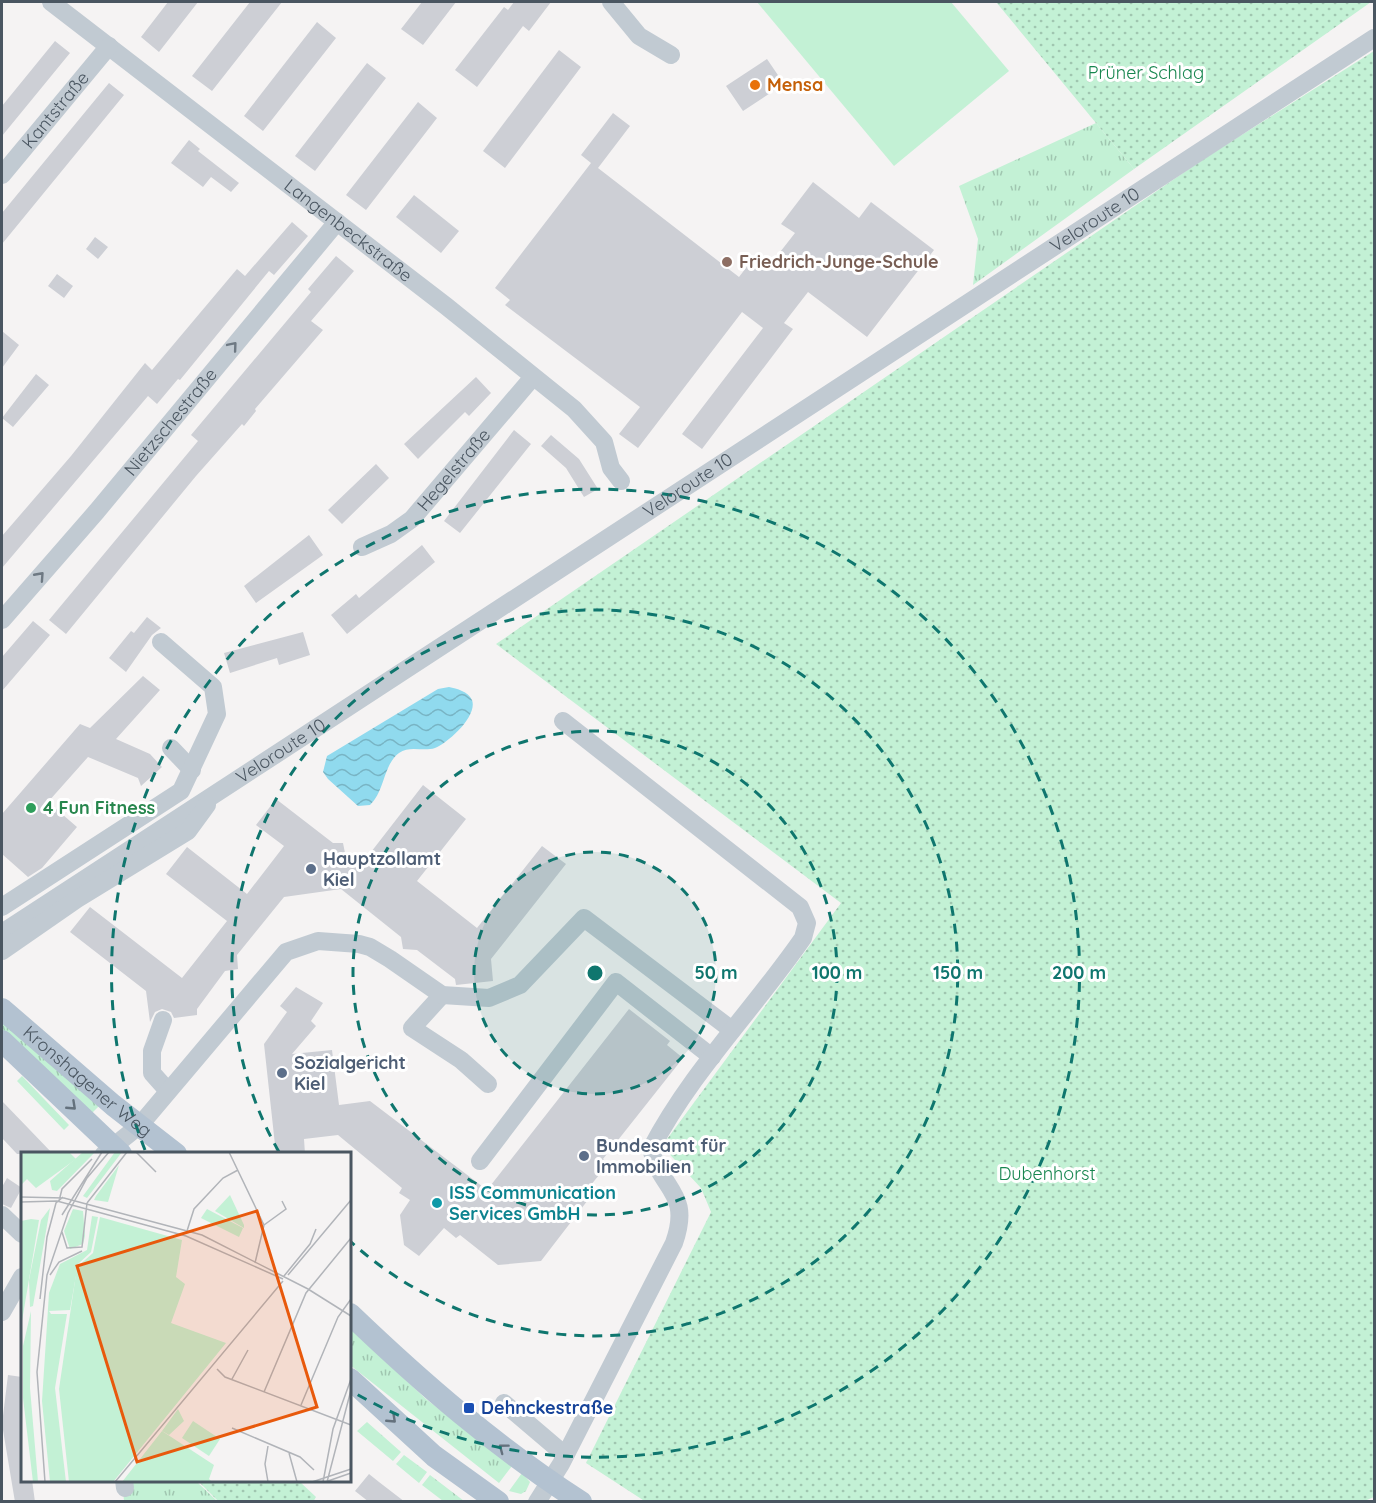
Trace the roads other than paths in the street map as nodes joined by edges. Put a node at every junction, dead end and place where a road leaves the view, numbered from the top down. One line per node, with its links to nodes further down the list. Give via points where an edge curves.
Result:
1 (51, 2): 4 (street, Langenbeckstraße)
2 (611, 2): 5 (street, via 639,36)
3 (1374, 38): 16 (street, Veloroute 10)
4 (109, 46): 6 (street, Kantstraße); 7 (street, Langenbeckstraße)
5 (671, 55)
6 (2, 175)
7 (337, 222): 8 (street, Langenbeckstraße); 11 (street, Nietzschestraße, one-way to 7)
8 (533, 377): 9 (street, Langenbeckstraße, via 596,431 604,442 611,468); 10 (street, Hegelstraße, via 412,519)
9 (621, 481)
10 (362, 547)
11 (2, 620)
12 (161, 642): 15 (street, via 213,687 217,714)
13 (563, 721): 23 (street, via 800,907 807,923 803,938 782,953)
14 (171, 748): 15 (street)
15 (192, 770): 17 (street, via 181,791)
16 (215, 794): 18 (street, Veloroute 10); 19 (street, via 188,831 77,899)
17 (2, 907)
18 (2, 933)
19 (2, 951)
20 (442, 995): 23 (street, via 489,998 520,985 584,918); 26 (street, via 412,1028 461,1060); 27 (street, via 370,947 318,941 286,952)
21 (2, 1009): 28 (main road, Kronshagener Weg)
22 (163, 1020): 27 (street, via 152,1052 152,1073)
23 (732, 1030): 25 (street)
24 (2, 1041): 29 (main road, Kronshagener Weg, one-way to 29)
25 (712, 1057): 31 (street, via 616,982); 39 (street, via 651,1149 654,1162 681,1208 681,1224 674,1243)
26 (488, 1084)
27 (168, 1091): 28 (street)
28 (140, 1125): 29 (street); 30 (main road, Kronshagener Weg)
29 (113, 1151)
30 (174, 1152)
31 (480, 1161)
32 (2, 1215): 33 (street)
33 (21, 1233)
34 (21, 1279): 35 (street)
35 (2, 1312)
36 (351, 1315): 40 (main road, one-way to 36, via 464,1419)
37 (351, 1380): 41 (main road, one-way to 41, via 434,1456)
38 (504, 1403): 39 (street)
39 (565, 1455): 40 (street)
40 (550, 1482): 42 (street); 43 (main road)
41 (498, 1502)
42 (537, 1502)
43 (580, 1502)

